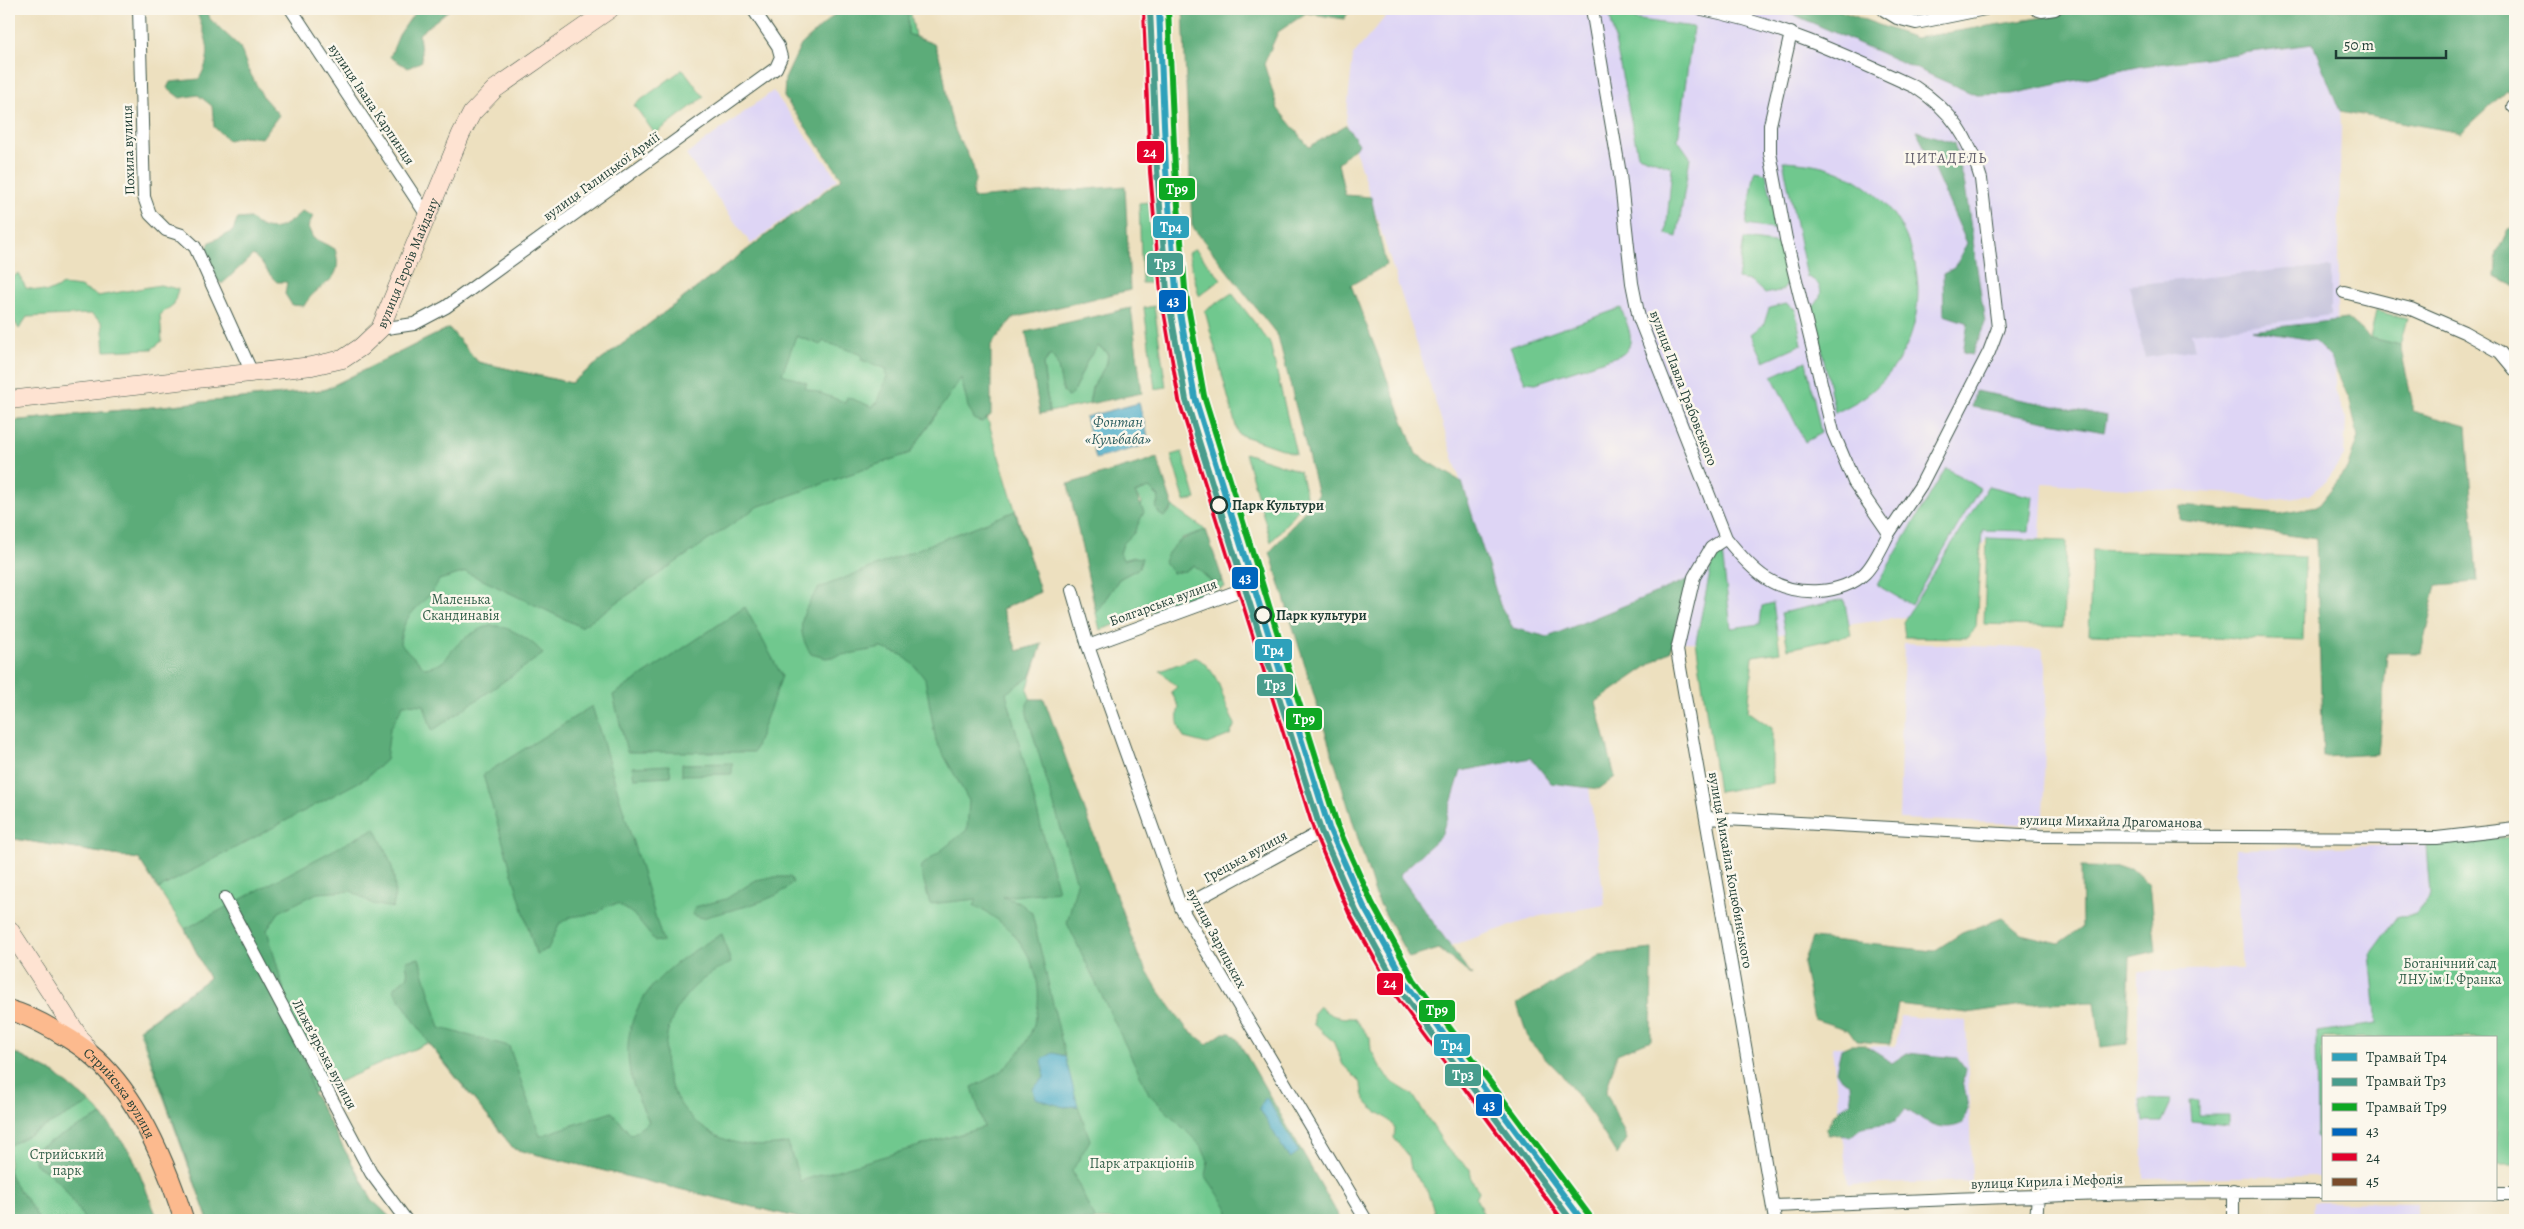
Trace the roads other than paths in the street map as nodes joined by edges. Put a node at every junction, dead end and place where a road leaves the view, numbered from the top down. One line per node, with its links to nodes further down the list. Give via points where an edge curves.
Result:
1 (139, 9): 17 (street, Похила вулиця, via 144,197 150,214 166,230 182,235 195,247)
2 (291, 9): 13 (street, вулиця Івана Карпинця)
3 (610, 9): 13 (main road, вулиця Героїв Майдану, via 495,89 472,113)
4 (752, 9): 15 (street, вулиця Галицької Армії, via 778,46 781,57 776,68 446,307 414,324)
5 (1154, 9): 21 (main road, via 1160,171 1171,292 1189,399)
6 (1592, 9): 20 (street, вулиця Павла Грабовського, via 1620,174 1639,318)
7 (1702, 9): 12 (street, вулиця Павла Грабовського)
8 (1985, 9): 11 (street, via 1916,23 1897,18)
9 (2036, 9): 10 (street)
10 (2055, 9)
11 (1884, 10)
12 (1791, 32): 19 (street, via 1770,125 1770,153 1811,350 1833,432 1854,482); 19 (street, вулиця Павла Грабовського, via 1906,83 1932,98 1966,138 1980,179 1998,328 1921,485)
13 (428, 217): 15 (main road, вулиця Героїв Майдану)
14 (2344, 292): 16 (street, via 2411,309 2464,332 2500,352)
15 (380, 329): 17 (main road, вулиця Героїв Майдану, via 343,359)
16 (2515, 370)
17 (252, 373): 18 (main road, вулиця Героїв Майдану)
18 (9, 400)
19 (1889, 534): 20 (street, вулиця Павла Грабовського, via 1866,572 1851,584 1829,591 1810,592 1776,586 1746,563)
20 (1726, 538): 24 (street, вулиця Михайла Коцюбинського, via 1711,548 1694,577 1677,650)
21 (1250, 587): 23 (street, Болгарська вулиця); 26 (main road)
22 (1072, 590): 23 (street, вулиця Зарицьких)
23 (1088, 646): 28 (street, вулиця Зарицьких)
24 (1706, 818): 25 (street, вулиця Михайла Драгоманова, via 2040,836 2430,838); 37 (street, вулиця Михайла Коцюбинського)
25 (2515, 829)
26 (1324, 830): 28 (street, Грецька вулиця); 41 (main road, via 1358,909 1402,987)
27 (225, 898): 39 (street, Лижвʼярська вулиця, via 371,1173)
28 (1181, 908): 40 (street, вулиця Зарицьких)
29 (9, 930): 31 (main road)
30 (9, 1010): 31 (main road, Стрийська вулиця, via 41,1023)
31 (89, 1052): 38 (main road, Стрийська вулиця, via 127,1094 162,1160)
32 (2233, 1191): 33 (street, вулиця Кирила і Мефодія); 36 (street, вулиця Кирила і Мефодія); 44 (street)
33 (2322, 1192)
34 (2496, 1194): 35 (street)
35 (2515, 1194)
36 (2038, 1196): 37 (street, вулиця Кирила і Мефодія); 43 (street)
37 (1773, 1206): 42 (street, вулиця Михайла Коцюбинського)
38 (184, 1220)
39 (406, 1220)
40 (1366, 1220)
41 (1574, 1220)
42 (1775, 1220)
43 (2036, 1220)
44 (2233, 1220)

